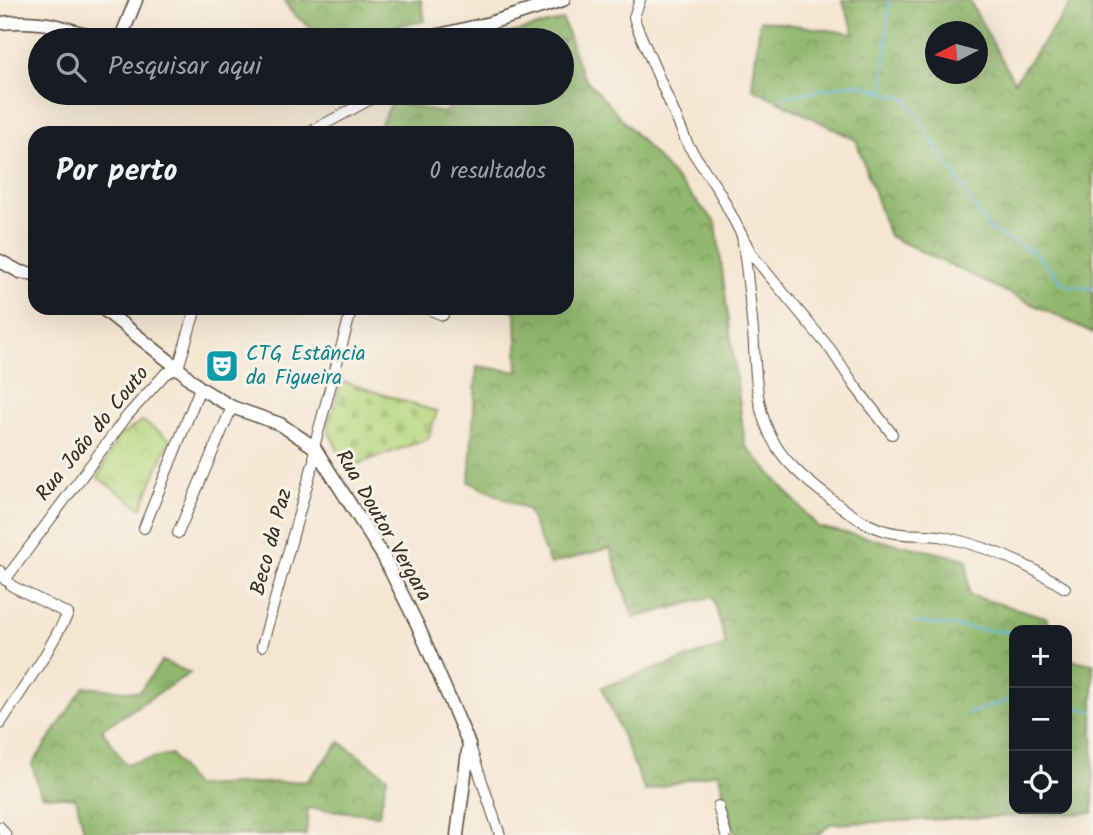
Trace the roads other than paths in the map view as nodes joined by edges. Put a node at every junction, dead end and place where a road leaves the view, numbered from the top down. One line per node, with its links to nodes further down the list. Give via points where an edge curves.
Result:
1 (136, 0): 7 (main road)
2 (564, 0): 5 (main road)
3 (640, 0): 12 (street, via 634,18 679,125)
4 (0, 23): 6 (main road, via 30,20)
5 (490, 23): 8 (main road); 9 (street)
6 (68, 28)
7 (125, 28)
8 (469, 28)
9 (485, 28)
10 (360, 105): 11 (street)
11 (321, 126)
12 (742, 236): 21 (street, via 752,255 826,343); 26 (street, via 761,410 775,444 796,470 856,517 886,531 942,536 985,549)
13 (0, 263): 14 (main road)
14 (28, 273)
15 (111, 315): 18 (main road, Rua Doutor Vergara)
16 (194, 315): 18 (street, Rua João do Couto)
17 (350, 315): 22 (street, Beco da Paz)
18 (178, 368): 19 (main road, Rua Doutor Vergara); 25 (street, Rua João do Couto, via 165,374 127,416)
19 (200, 388): 20 (main road, Rua Doutor Vergara); 23 (street)
20 (232, 407): 22 (main road, Rua Doutor Vergara, via 280,424); 24 (street)
21 (892, 434)
22 (314, 447): 27 (street, Beco da Paz); 29 (main road, Rua Doutor Vergara, via 383,556)
23 (144, 527)
24 (178, 533)
25 (3, 576): 28 (street, via 12,586 68,614)
26 (1066, 588)
27 (262, 646)
28 (0, 724)
29 (469, 744): 33 (main road); 34 (street)
30 (718, 806): 35 (street)
31 (0, 828): 32 (street)
32 (6, 835)
33 (457, 835)
34 (500, 835)
35 (726, 835)

